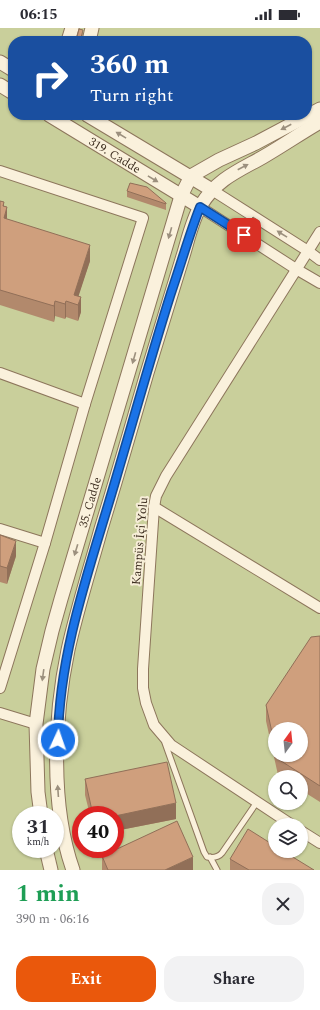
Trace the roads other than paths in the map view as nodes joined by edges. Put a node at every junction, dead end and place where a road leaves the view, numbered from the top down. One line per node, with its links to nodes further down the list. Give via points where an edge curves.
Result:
1 (57, 120): 8 (street, 319. Cadde, one-way to 8)
2 (95, 120): 6 (street, 319. Cadde, one-way to 2)
3 (299, 120): 6 (street, one-way to 6)
4 (320, 122): 7 (street, 35. Cadde, one-way to 4, via 230,174)
5 (0, 171): 16 (street, via 143,218)
6 (191, 176): 7 (street, 319. Cadde); 8 (street, 35. Cadde)
7 (212, 190): 9 (street, 35. Cadde); 11 (street, one-way to 7)
8 (181, 196): 9 (street, 319. Cadde); 23 (street, 35. Cadde, one-way to 23, via 52,631 43,669)
9 (200, 207): 13 (street); 33 (street, 35. Cadde, one-way to 9, via 61,826 57,762 60,702 68,654 80,601 156,344)
10 (320, 232): 11 (street, Kampüs İçi Yolu)
11 (308, 250): 12 (street); 13 (street, Kampüs İçi Yolu)
12 (320, 260)
13 (296, 269): 14 (street); 17 (street, Kampüs İçi Yolu, via 166,476 156,496)
14 (320, 283)
15 (0, 373): 16 (street)
16 (85, 404): 19 (street)
17 (154, 507): 20 (street); 24 (street, Kampüs İçi Yolu, via 143,675 146,704 154,725)
18 (0, 529): 19 (street)
19 (45, 543): 21 (street)
20 (320, 608)
21 (0, 688)
22 (0, 713): 23 (street)
23 (36, 724): 26 (street, 35. Cadde)
24 (162, 735): 25 (street, Kampüs İçi Yolu, via 171,745); 30 (lane, via 204,852)
25 (257, 802): 27 (street, Kampüs İçi Yolu); 30 (lane, via 219,857)
26 (40, 806)
27 (281, 818)
28 (308, 835): 29 (street)
29 (320, 843)
30 (210, 857): 34 (lane)
31 (48, 858): 32 (street)
32 (50, 870)
33 (73, 870)
34 (217, 870)

